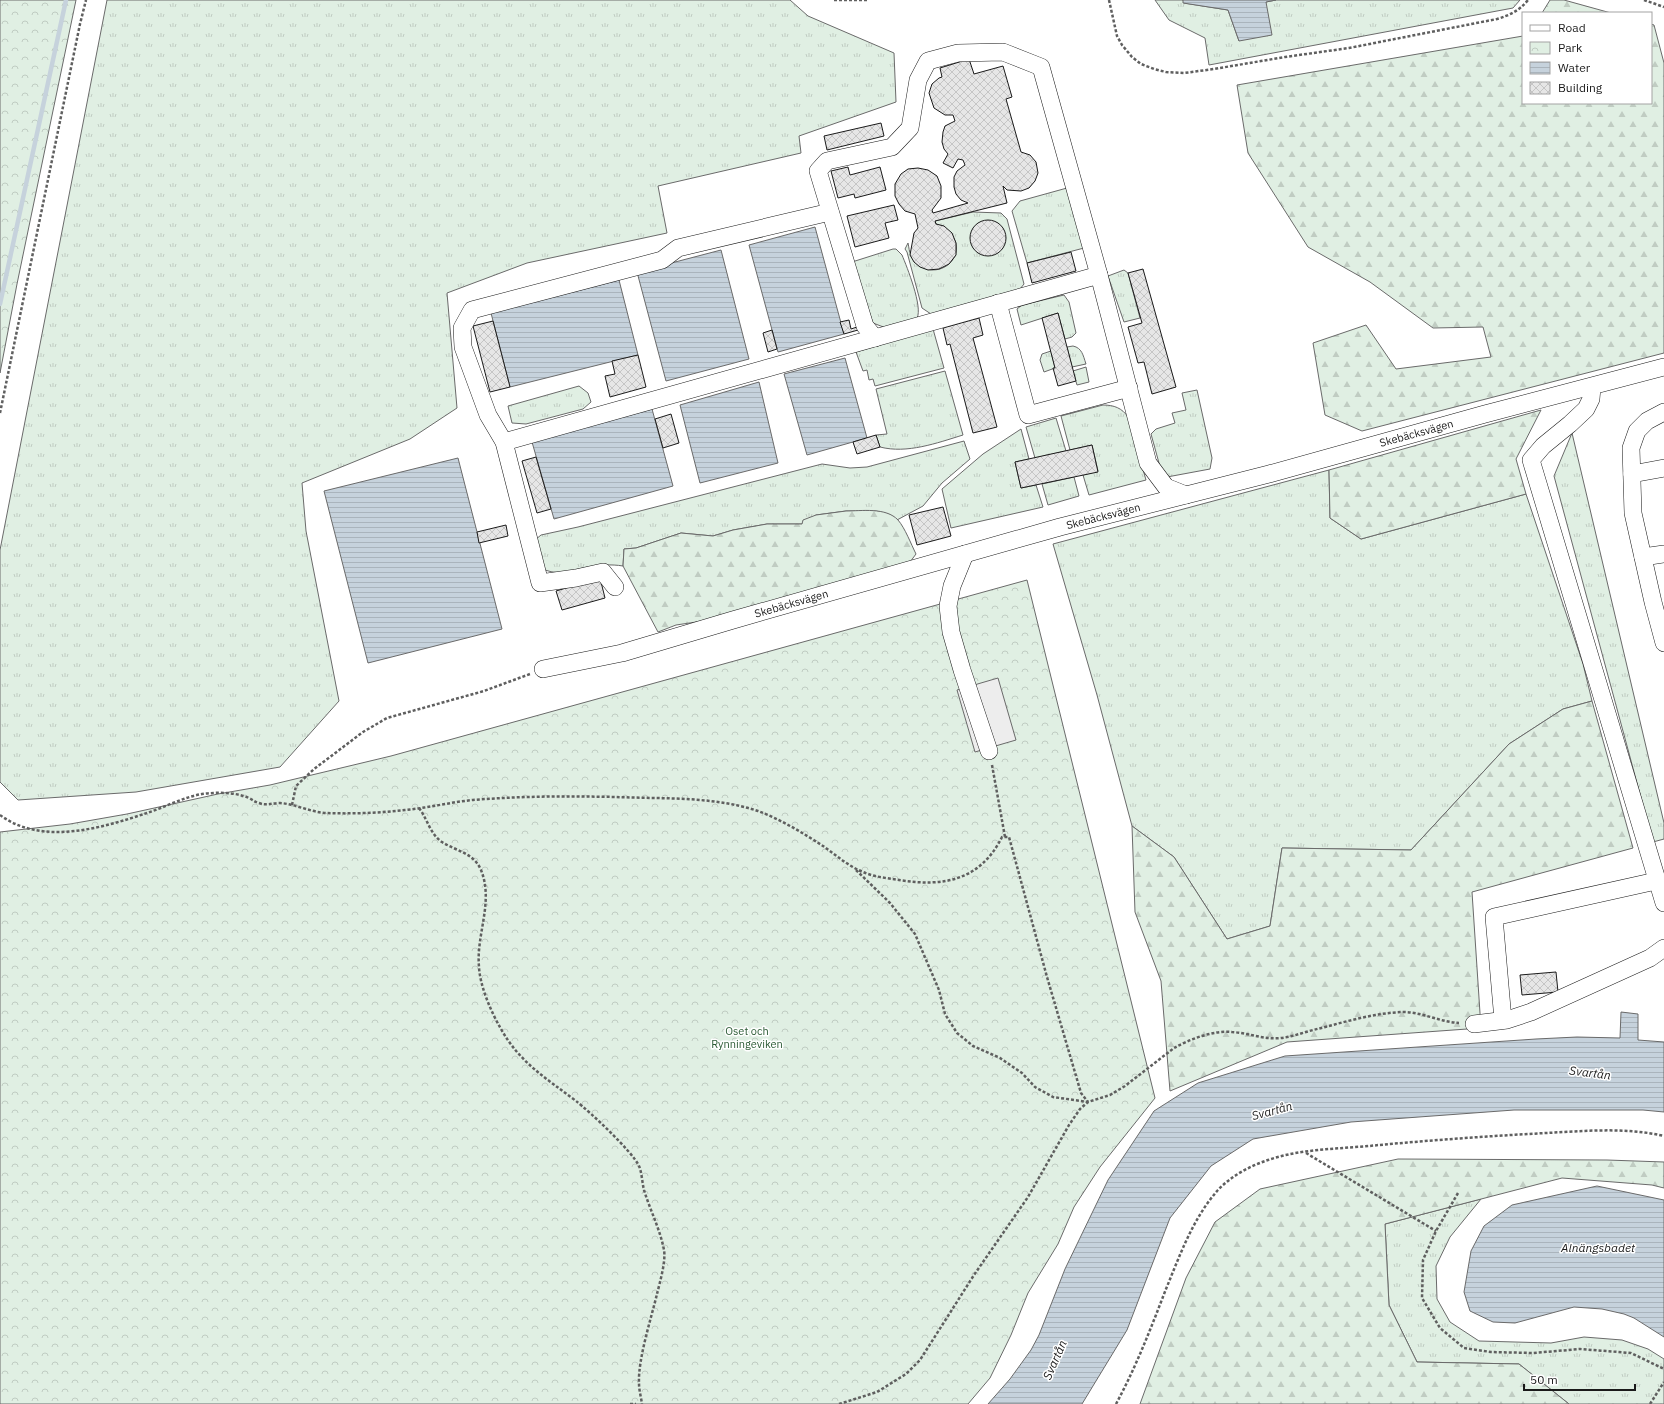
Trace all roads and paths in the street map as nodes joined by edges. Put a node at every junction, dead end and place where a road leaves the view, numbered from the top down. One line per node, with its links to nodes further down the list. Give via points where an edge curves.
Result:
1 (86, 0): 16 (path)
2 (834, 0): 3 (path)
3 (867, 0)
4 (1108, 0): 5 (path, via 1117,36 1132,57 1154,69 1184,73 1349,48 1497,20 1522,8)
5 (1528, 0)
6 (1644, 0): 7 (path)
7 (1664, 7)
8 (830, 212): 9 (street, via 818,171 827,161 892,147 910,128 918,80 928,61 958,53 1003,52 1041,67); 11 (street, via 865,326); 17 (street, via 678,248 662,260 472,310 462,328 463,347 488,415)
9 (1099, 275): 10 (street); 14 (street)
10 (998, 303): 11 (street); 14 (street, via 1028,415)
11 (875, 338): 17 (street)
12 (1664, 367): 13 (street, Skebäcksvägen)
13 (1592, 387): 20 (street, Skebäcksvägen); 33 (street, via 1591,399 1586,409 1530,460)
14 (1129, 388): 20 (street, via 1148,463 1166,487)
15 (1664, 412): 19 (street, via 1647,421 1637,432 1631,448)
16 (0, 413)
17 (504, 442): 24 (street, via 540,583 603,572)
18 (1664, 468): 19 (street)
19 (1632, 474): 23 (street, via 1633,513)
20 (1186, 495): 21 (street, Skebäcksvägen)
21 (966, 554): 26 (street, Skebäcksvägen, via 622,653); 27 (street, via 952,586 948,606 951,632)
22 (1664, 554): 23 (street)
23 (1643, 558): 25 (street)
24 (615, 587)
25 (1664, 643)
26 (543, 669): 28 (path, via 484,691 387,718 314,769 296,786)
27 (989, 751): 31 (path)
28 (292, 806): 29 (path, via 324,813); 30 (path, via 282,803 262,804 239,795 212,793 198,795 111,824 53,833 22,828)
29 (419, 808): 32 (path, via 471,801 569,796 688,799 728,804 761,812 798,831); 48 (path, via 427,818 433,834 442,842 471,857 480,868 486,904 479,967 486,999 501,1029 534,1071 578,1102 622,1144 638,1165 664,1252 661,1280 642,1358 639,1383)
30 (0, 815)
31 (1005, 837): 32 (path, via 980,866 959,879 946,882 925,883 891,879); 38 (path, via 1009,837 1046,977 1081,1093)
32 (854, 868): 38 (path, via 890,903 915,934 939,990 946,1014 957,1033 973,1046 1000,1058 1022,1073 1036,1087 1053,1097)
33 (1656, 881): 34 (street); 36 (street, via 1494,917)
34 (1664, 903)
35 (1664, 948): 36 (street, via 1650,958 1531,1012)
36 (1503, 1020): 37 (street)
37 (1474, 1024): 38 (path, via 1450,1022 1404,1012 1383,1014 1281,1038 1268,1039 1221,1032 1183,1043 1125,1086 1110,1095)
38 (1088, 1102): 45 (path, via 1069,1125 1028,1197 920,1360 896,1381)
39 (1664, 1136): 40 (path, via 1596,1131 1454,1138)
40 (1305, 1152): 42 (path); 50 (path, via 1268,1160 1247,1169 1218,1190 1207,1204 1186,1240 1133,1372)
41 (1458, 1193): 42 (path)
42 (1436, 1231): 43 (path, via 1423,1260 1422,1298 1440,1328 1464,1348 1490,1352 1580,1349 1630,1353)
43 (1664, 1369)
44 (1664, 1382): 51 (path)
45 (852, 1403): 49 (path)
46 (630, 1404): 47 (path)
47 (636, 1404)
48 (642, 1404)
49 (839, 1404)
50 (1116, 1404)
51 (1650, 1404)

